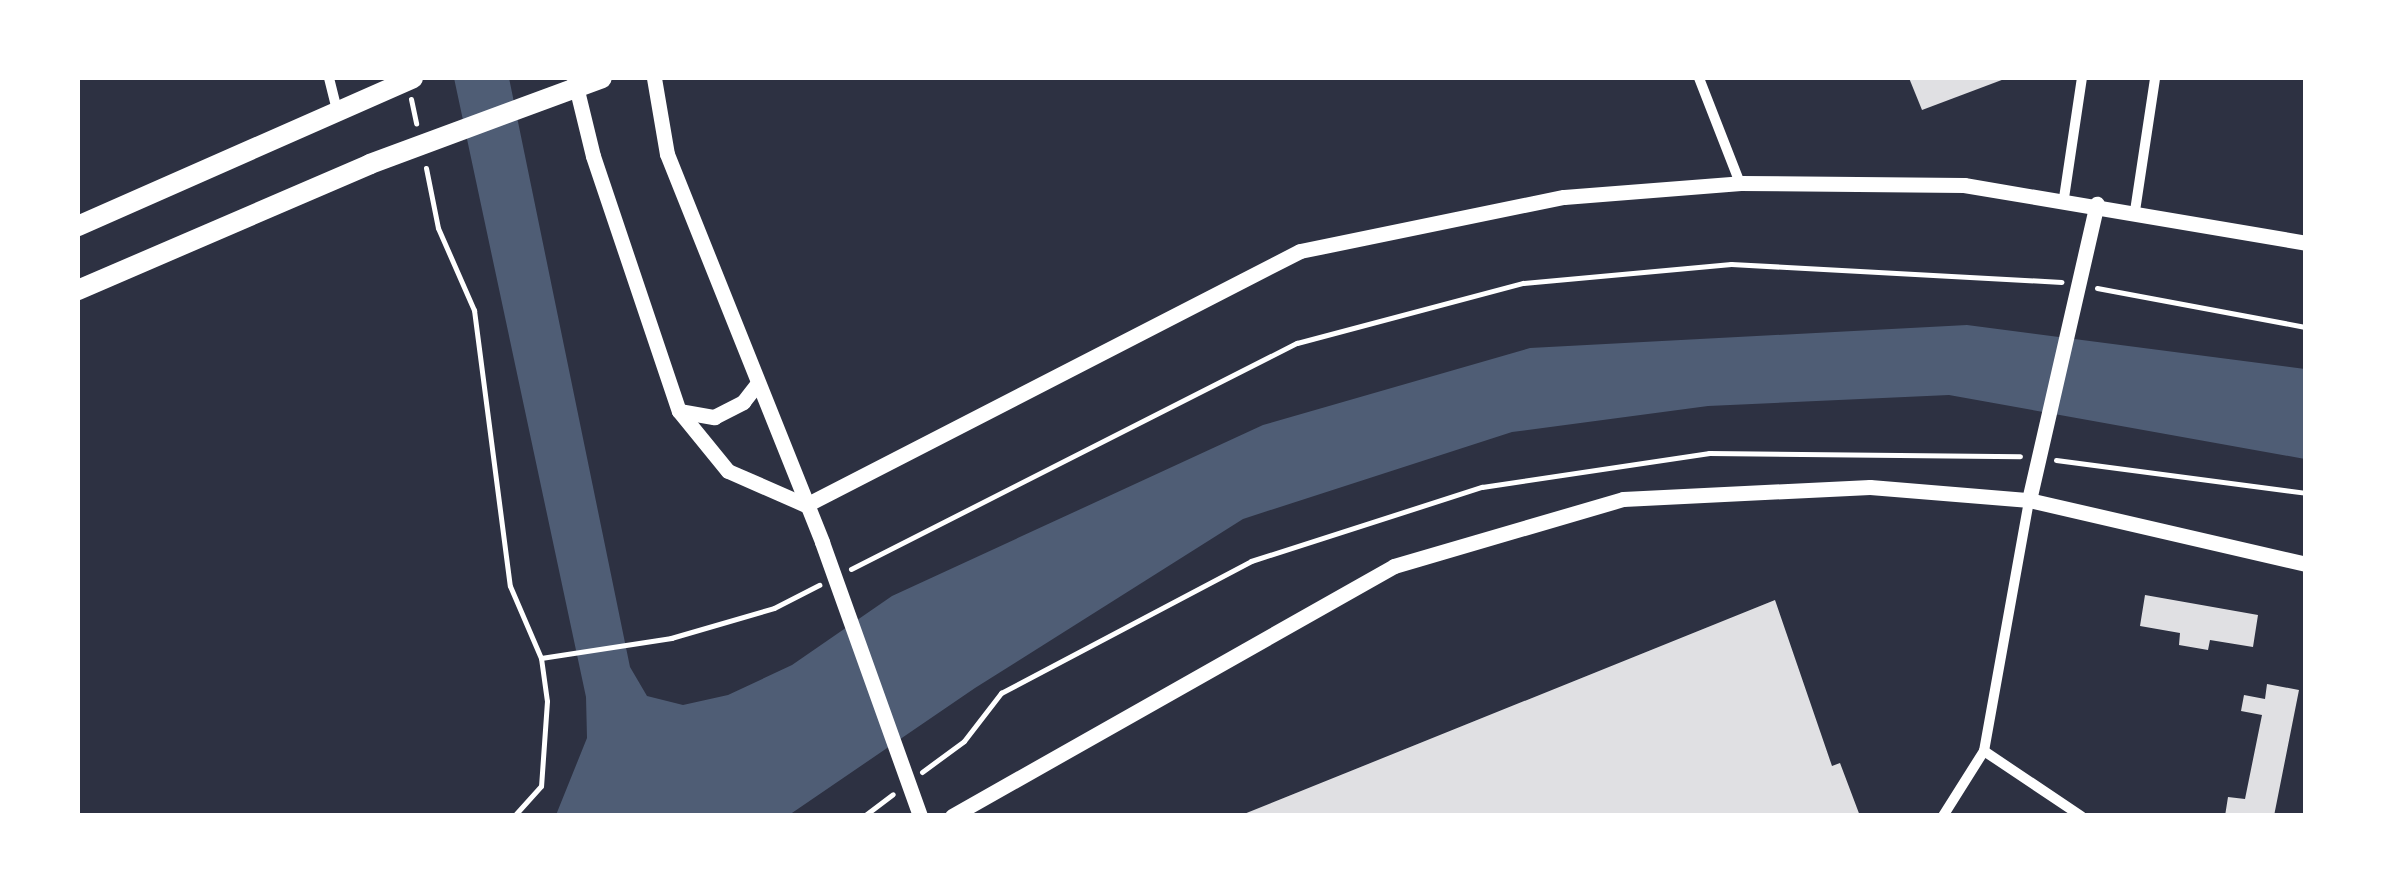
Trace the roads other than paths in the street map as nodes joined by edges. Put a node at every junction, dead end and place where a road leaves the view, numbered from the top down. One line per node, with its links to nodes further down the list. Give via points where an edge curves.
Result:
1 (329, 78): 9 (street)
2 (574, 78): 18 (street, via 593,156)
3 (602, 78): 16 (main road, via 370,164)
4 (654, 78): 17 (street, via 667,154)
5 (1700, 78): 10 (street)
6 (2082, 78): 11 (street)
7 (2155, 78): 13 (street)
8 (412, 85): 9 (main road)
9 (337, 110): 14 (main road)
10 (1740, 183): 11 (street, via 1964,185); 20 (street, via 1564,197 1300,251)
11 (2064, 198): 12 (street)
12 (2097, 204): 13 (street); 19 (street)
13 (2135, 211): 15 (street)
14 (78, 226)
15 (2306, 244)
16 (78, 290)
17 (758, 383): 18 (street, via 743,402 714,417); 20 (street)
18 (679, 412): 20 (street, via 728,471)
19 (2029, 500): 21 (street); 22 (street); 24 (street, via 1870,486 1623,499 1547,521 1394,566)
20 (806, 505): 23 (street)
21 (2306, 564)
22 (1984, 751): 25 (street); 26 (street)
23 (920, 816)
24 (952, 816)
25 (1943, 816)
26 (2081, 816)

